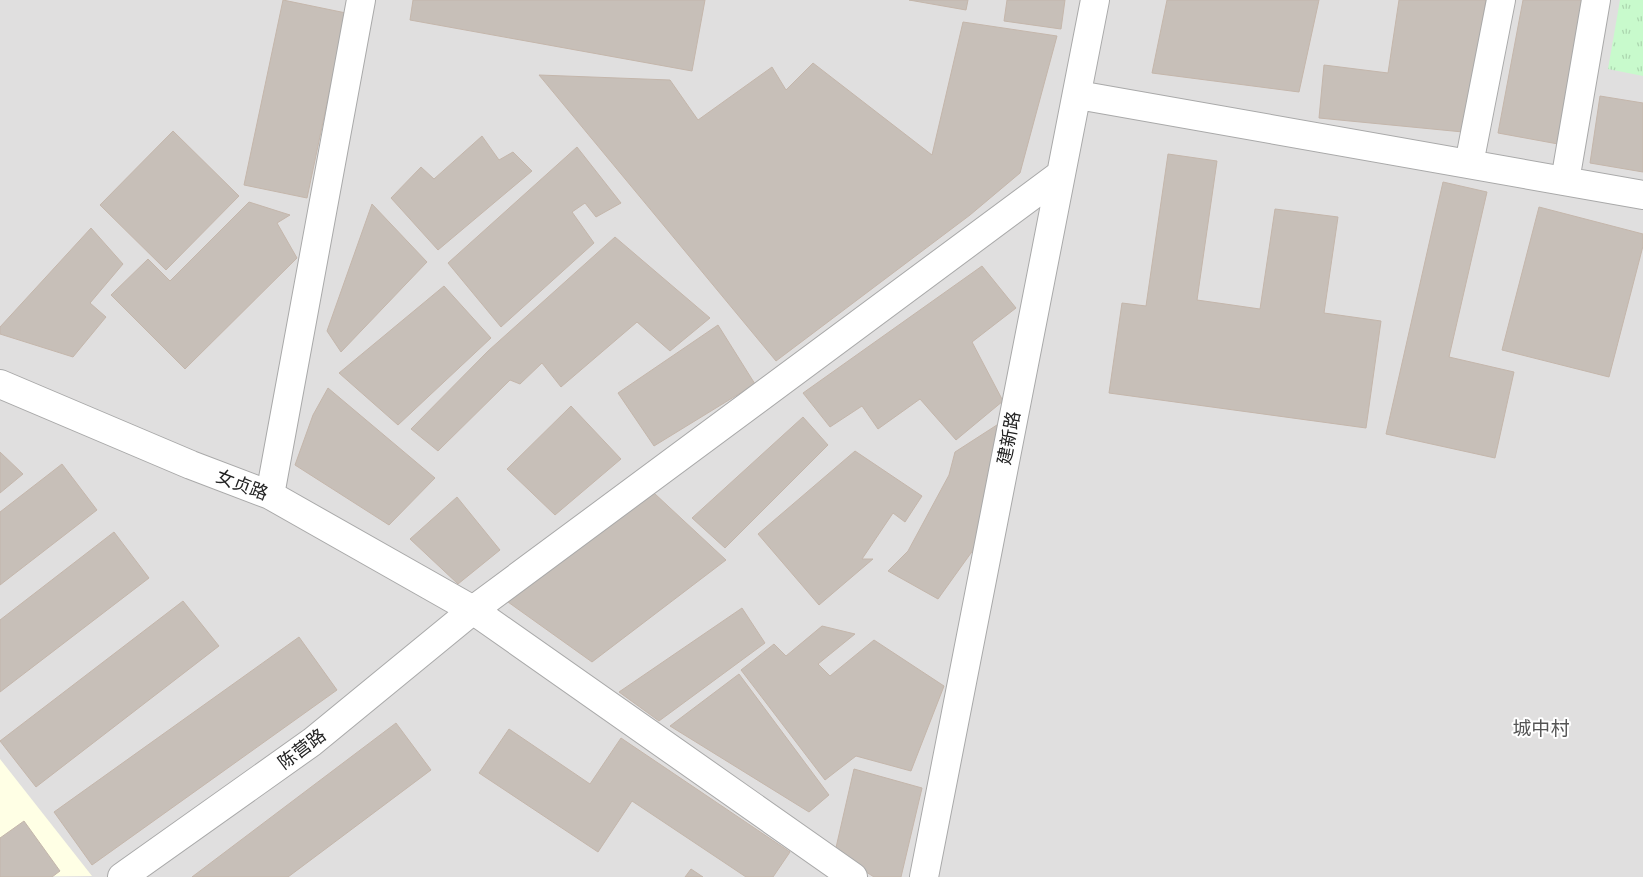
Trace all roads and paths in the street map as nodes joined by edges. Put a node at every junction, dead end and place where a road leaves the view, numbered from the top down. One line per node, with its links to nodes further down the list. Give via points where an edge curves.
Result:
1 (361, 0): 11 (street)
2 (1095, 0): 5 (street, 建新路)
3 (1501, 0): 6 (street)
4 (1596, 0): 8 (street)
5 (1078, 95): 6 (street); 7 (street, 建新路)
6 (1470, 164): 8 (street)
7 (1061, 174): 12 (street, 陈营路); 15 (street, 建新路)
8 (1565, 181): 9 (street)
9 (1643, 195)
10 (0, 384): 11 (street, 女贞路)
11 (270, 495): 12 (street, 女贞路)
12 (473, 610): 13 (street, 陈营路, via 312,742); 14 (street, 女贞路)
13 (122, 877)
14 (854, 877)
15 (924, 877)

